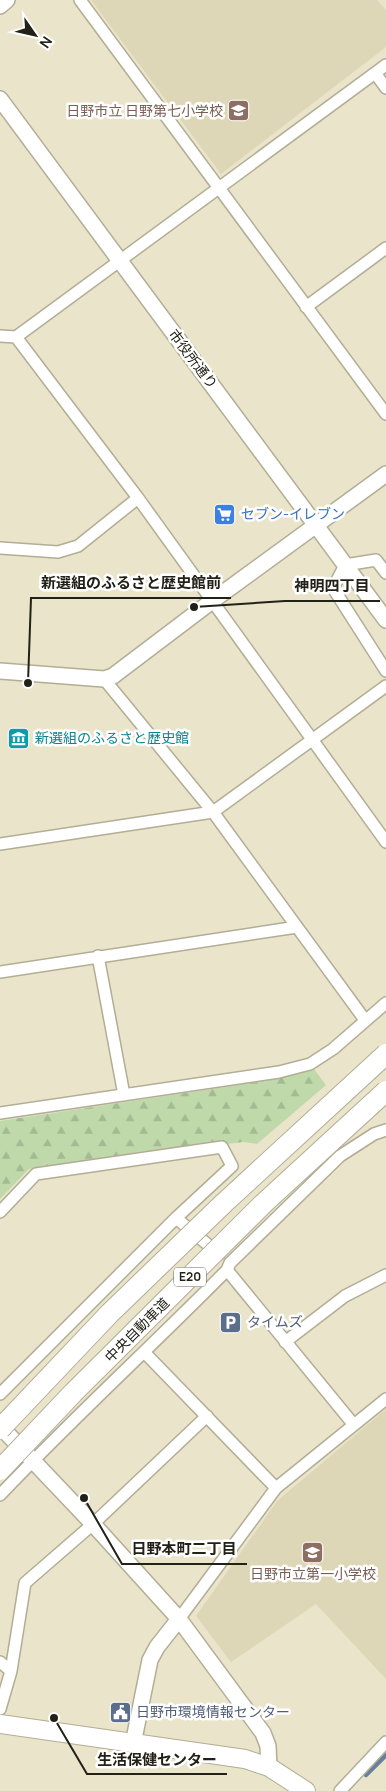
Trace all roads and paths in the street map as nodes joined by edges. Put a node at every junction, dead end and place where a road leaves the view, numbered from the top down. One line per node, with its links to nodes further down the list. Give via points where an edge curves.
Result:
1 (8, 0): 3 (street)
2 (80, 0): 8 (street)
3 (0, 6)
4 (386, 65): 5 (street)
5 (375, 73): 6 (street); 8 (street)
6 (386, 88)
7 (0, 99): 10 (street, 市役所通り)
8 (218, 188): 10 (street); 11 (street)
9 (386, 248): 11 (street)
10 (120, 260): 13 (street); 17 (street, 市役所通り)
11 (306, 307): 14 (street)
12 (0, 336): 13 (street)
13 (16, 337): 16 (street)
14 (386, 414)
15 (386, 474): 17 (street)
16 (138, 498): 18 (street, via 78,546 58,552); 21 (street)
17 (316, 524): 19 (street, 市役所通り); 21 (street)
18 (0, 548)
19 (345, 565): 20 (street, via 376,560); 22 (street, 市役所通り); 24 (street, via 333,588)
20 (386, 573)
21 (212, 601): 25 (street, via 113,676); 27 (street)
22 (386, 620)
23 (0, 671): 25 (street)
24 (386, 671)
25 (104, 679): 28 (street)
26 (386, 686): 27 (street)
27 (313, 741): 28 (street); 29 (street)
28 (213, 812): 30 (street); 31 (street)
29 (386, 842)
30 (0, 844)
31 (297, 927): 32 (street); 35 (street)
32 (98, 956): 33 (street); 38 (street)
33 (0, 972)
34 (386, 1003): 35 (street)
35 (365, 1020): 38 (street, via 333,1049 310,1064 279,1072)
36 (386, 1054): 51 (highway, E20, bridge, via 131,1293)
37 (386, 1090): 53 (highway, 中央自動車道 / E20, bridge, via 257,1210)
38 (124, 1095): 39 (street)
39 (0, 1113)
40 (386, 1130): 43 (street, via 340,1156)
41 (0, 1212): 42 (street, via 36,1174 222,1147 232,1166)
42 (176, 1218): 43 (street); 47 (street)
43 (228, 1267): 45 (street); 46 (street)
44 (386, 1275): 45 (street, via 345,1296)
45 (284, 1342): 50 (street)
46 (145, 1352): 49 (street); 52 (street)
47 (0, 1394)
48 (386, 1399): 50 (street)
49 (207, 1416): 54 (street); 56 (street)
50 (354, 1425): 54 (street)
51 (0, 1428): 52 (street)
52 (33, 1460): 55 (street); 56 (street)
53 (0, 1470)
54 (276, 1488): 57 (street)
55 (0, 1495)
56 (93, 1524): 57 (street); 59 (street, via 25,1583)
57 (179, 1619): 63 (street, via 150,1660); 64 (street, via 263,1733 268,1746)
58 (0, 1662): 59 (street)
59 (11, 1672): 60 (street)
60 (0, 1708)
61 (0, 1724): 63 (main road)
62 (386, 1742): 66 (street)
63 (133, 1744): 64 (main road, via 246,1759)
64 (269, 1767): 65 (main road)
65 (306, 1791)
66 (340, 1791)

